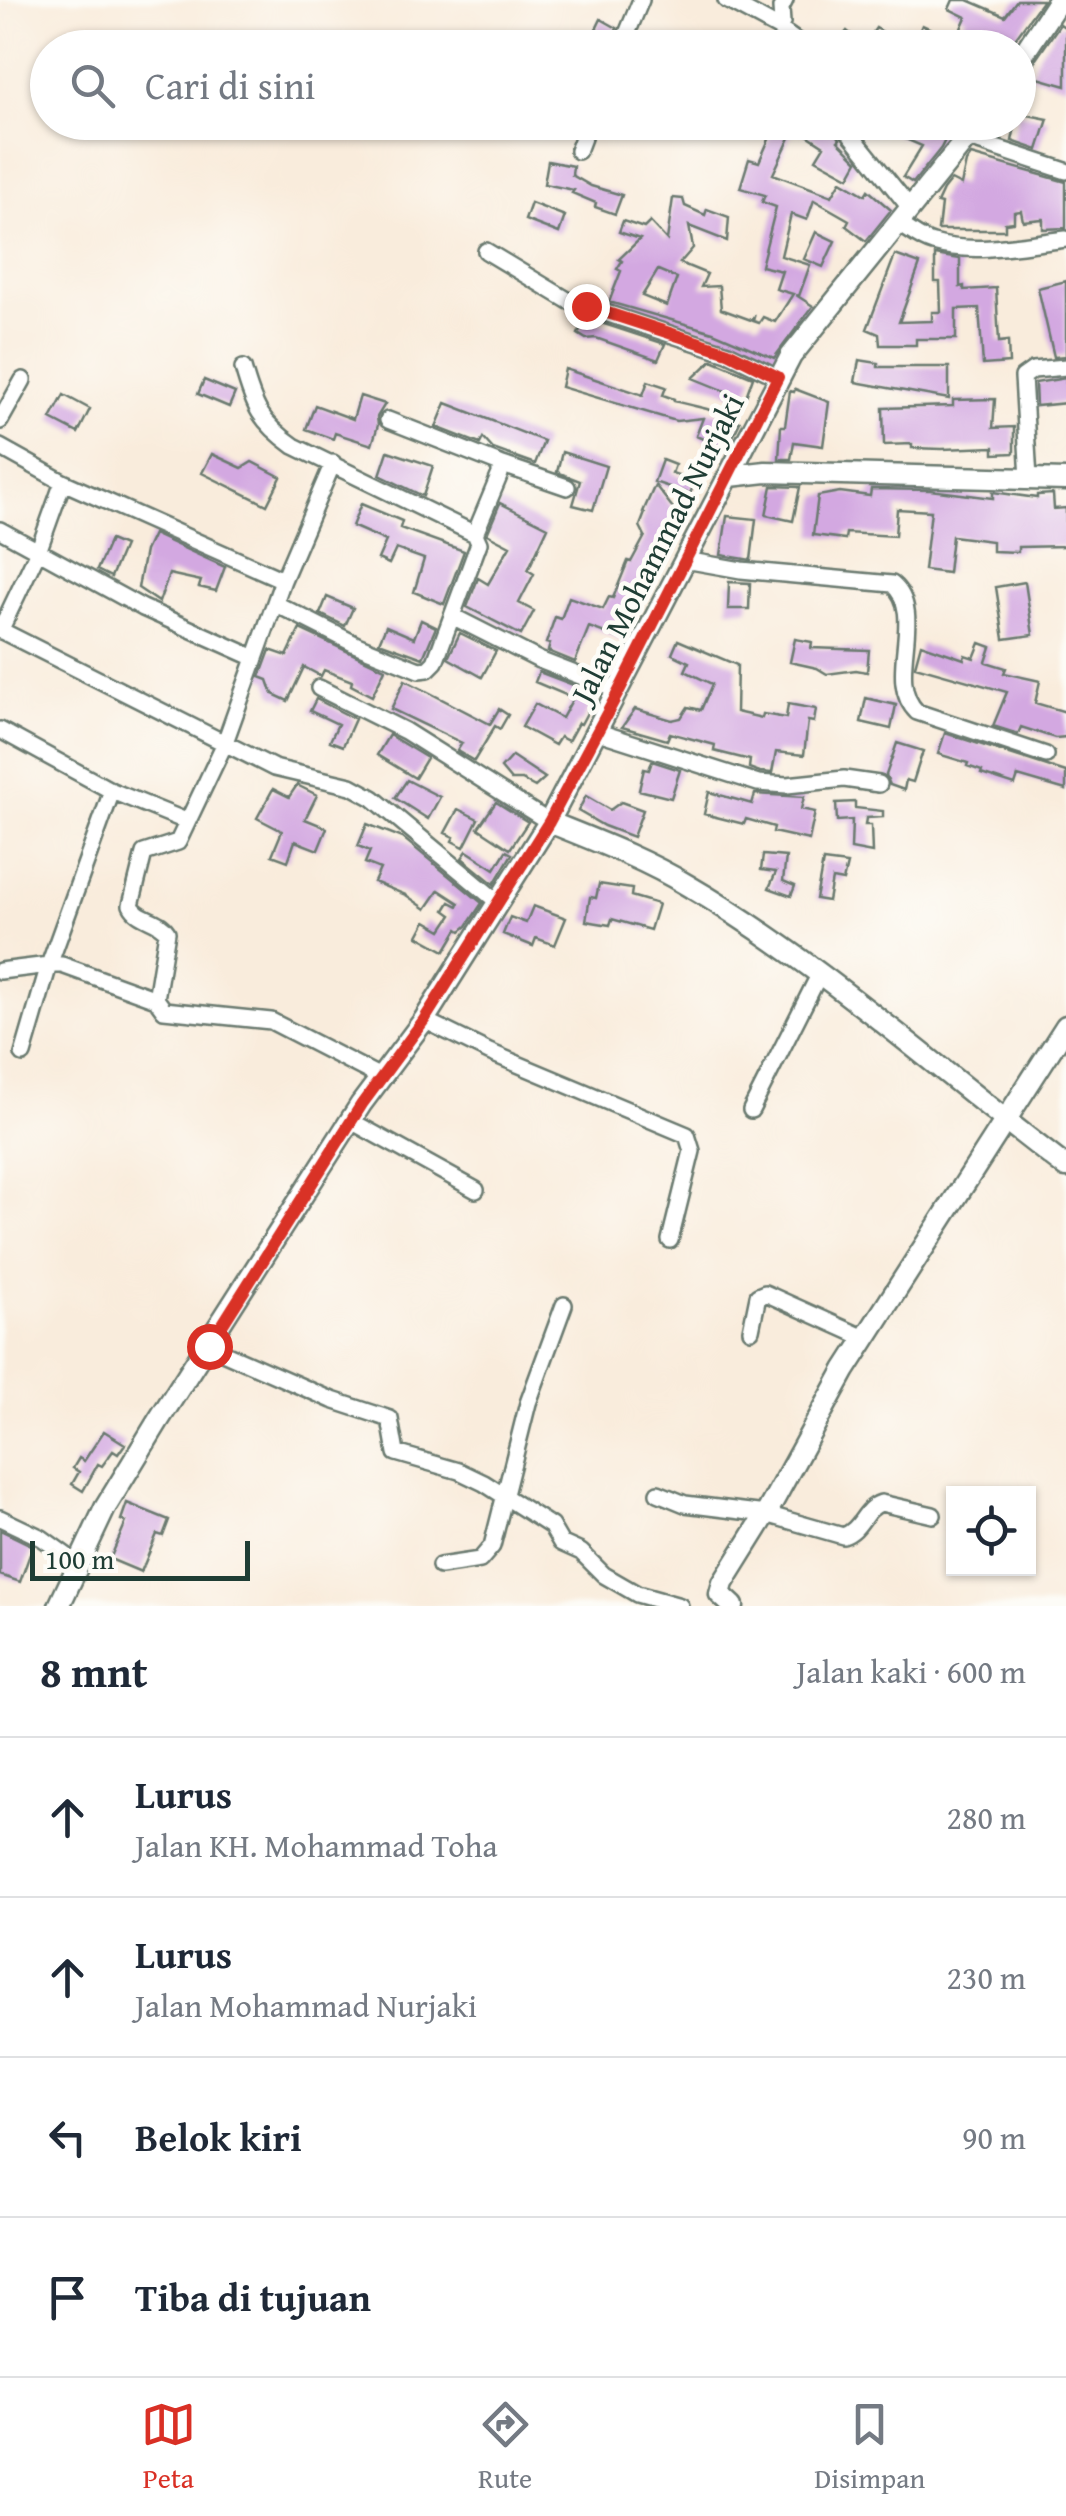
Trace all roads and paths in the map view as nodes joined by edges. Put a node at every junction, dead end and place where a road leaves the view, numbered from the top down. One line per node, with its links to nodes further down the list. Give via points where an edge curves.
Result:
1 (641, 0): 6 (street)
2 (726, 0): 5 (street)
3 (785, 0): 5 (street)
4 (1058, 0): 8 (street)
5 (780, 26): 7 (street)
6 (628, 30)
7 (785, 30)
8 (1036, 34)
9 (582, 140): 13 (street)
10 (853, 140): 15 (street)
11 (967, 140): 15 (street, Jalan Mohammad Nurjaki)
12 (995, 140): 14 (street)
13 (578, 151)
14 (1066, 170)
15 (905, 217): 16 (street, via 930,242 949,246); 20 (street, Jalan Mohammad Nurjaki)
16 (1066, 239)
17 (486, 251): 20 (street, via 570,301 728,352)
18 (1066, 367): 30 (street, via 1023,377)
19 (243, 368): 26 (street, via 252,404 269,428)
20 (778, 377): 25 (street, Jalan Mohammad Nurjaki)
21 (23, 380): 23 (street)
22 (388, 420): 27 (street)
23 (0, 421)
24 (0, 447): 32 (street)
25 (744, 448): 28 (street); 29 (street, Jalan Mohammad Nurjaki)
26 (333, 463): 35 (street); 38 (street)
27 (500, 464): 33 (street); 35 (street)
28 (766, 472): 29 (street); 30 (street)
29 (730, 476): 37 (street, Jalan Mohammad Nurjaki)
30 (1029, 479): 31 (street)
31 (1066, 480)
32 (63, 482): 36 (street); 38 (street)
33 (566, 487)
34 (0, 530): 36 (street)
35 (476, 534): 40 (street, via 479,543)
36 (39, 550): 41 (street); 42 (street, via 143,608)
37 (685, 560): 44 (street, Jalan Mohammad Nurjaki); 48 (street, via 892,584 904,602 907,702 918,712)
38 (283, 580): 39 (street)
39 (276, 604): 40 (street, via 419,670 435,662); 42 (street)
40 (454, 617): 44 (street)
41 (0, 630): 47 (street)
42 (255, 658): 47 (street)
43 (319, 688): 51 (street, via 405,731)
44 (619, 691): 46 (street, Jalan Mohammad Nurjaki)
45 (0, 730): 50 (street)
46 (595, 731): 49 (street, via 758,783); 51 (street, Jalan Mohammad Nurjaki)
47 (224, 744): 52 (street); 53 (street, via 274,768 351,786 373,798)
48 (1046, 755)
49 (879, 784)
50 (112, 791): 52 (street); 54 (street)
51 (549, 822): 53 (street, Jalan Mohammad Nurjaki); 56 (street, via 687,885)
52 (182, 831): 57 (street, via 144,853 132,904 166,932)
53 (499, 903): 58 (street, Jalan Mohammad Nurjaki)
54 (55, 965): 55 (street); 57 (street); 60 (street)
55 (0, 971)
56 (819, 975): 62 (street); 63 (street)
57 (156, 1000): 61 (street, via 164,1010 271,1020)
58 (424, 1020): 61 (street, Jalan Mohammad Nurjaki); 67 (street, via 687,1135 692,1151)
59 (1066, 1026): 63 (street)
60 (24, 1054)
61 (382, 1078): 64 (street, Jalan Mohammad Nurjaki)
62 (752, 1110)
63 (1004, 1120): 65 (street); 70 (street)
64 (352, 1121): 66 (street); 71 (street, Jalan Mohammad Nurjaki)
65 (1066, 1167)
66 (476, 1190)
67 (670, 1240)
68 (564, 1304): 73 (street)
69 (751, 1330): 70 (street, via 758,1296 766,1292)
70 (865, 1338): 74 (street)
71 (209, 1346): 73 (street, via 384,1416 393,1425 396,1453 460,1471); 77 (street, Jalan Mohammad Nurjaki, via 105,1508)
72 (658, 1492): 74 (street, via 685,1504)
73 (503, 1495): 78 (street, via 486,1556); 79 (street)
74 (766, 1514): 75 (street, via 843,1536 882,1503); 80 (street, via 722,1583)
75 (934, 1516)
76 (0, 1518): 77 (street)
77 (78, 1564): 81 (street, Jalan Mohammad Nurjaki)
78 (440, 1566)
79 (635, 1600): 82 (street)
80 (720, 1602)
81 (58, 1606)
82 (680, 1606)

